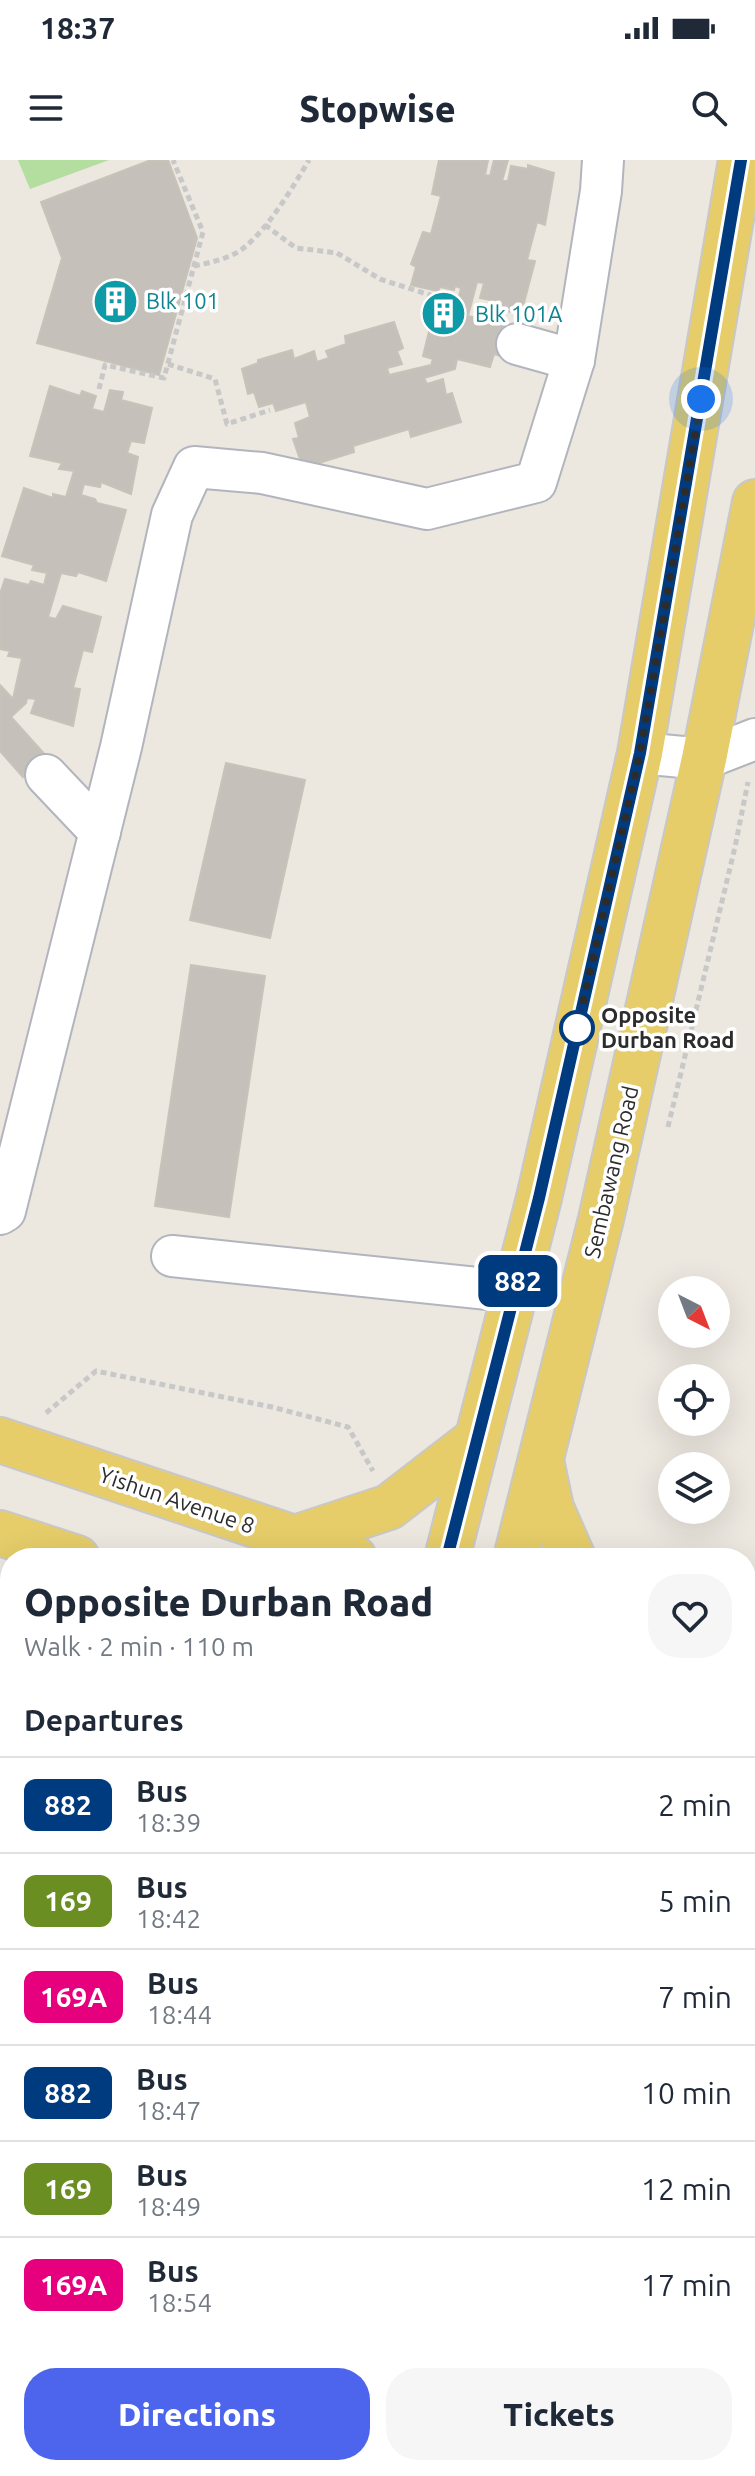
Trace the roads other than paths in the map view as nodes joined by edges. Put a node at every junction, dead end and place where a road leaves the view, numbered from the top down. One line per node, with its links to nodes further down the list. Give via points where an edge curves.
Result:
1 (603, 160): 4 (street)
2 (741, 160): 7 (main road)
3 (517, 344): 4 (street)
4 (574, 360): 10 (street, via 536,482 427,509 262,473 194,467 172,515)
5 (755, 502): 8 (main road, Sembawang Road)
6 (755, 739): 8 (street)
7 (640, 753): 8 (street); 13 (main road)
8 (704, 759): 16 (main road, Sembawang Road, via 601,1219)
9 (46, 775): 10 (street)
10 (100, 832): 11 (street, via 5,1211)
11 (0, 1214)
12 (172, 1256): 13 (street)
13 (515, 1292): 14 (main road)
14 (477, 1439): 18 (main road, via 389,1507); 21 (main road)
15 (0, 1440): 18 (main road, Yishun Avenue 8)
16 (541, 1459): 22 (main road, Sembawang Road); 23 (main road, via 551,1508)
17 (0, 1533): 19 (main road)
18 (292, 1539): 20 (main road, Yishun Avenue 8)
19 (46, 1548)
20 (321, 1548)
21 (450, 1548)
22 (519, 1548)
23 (569, 1548)

